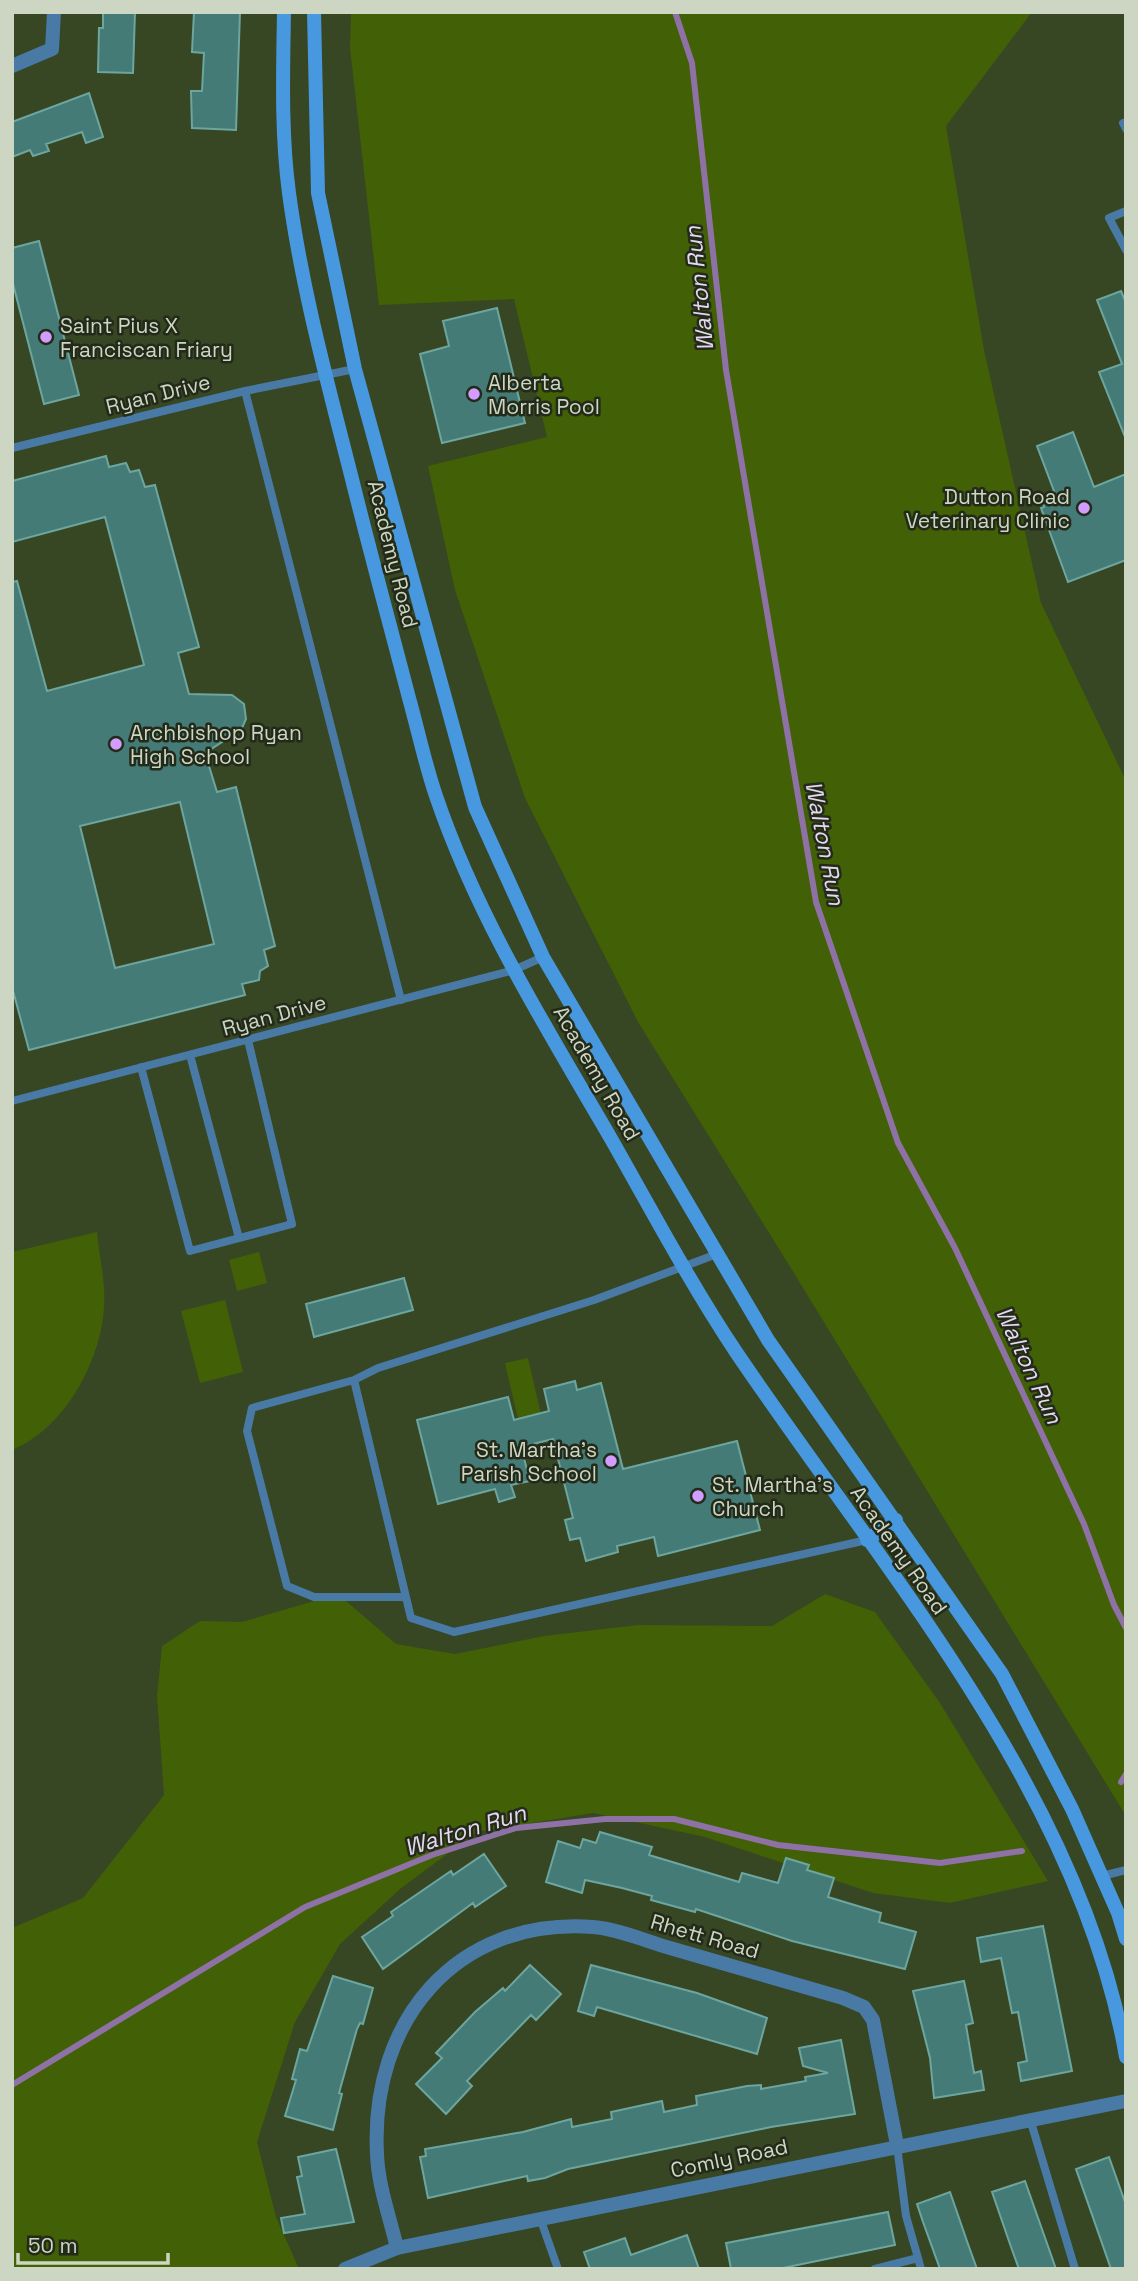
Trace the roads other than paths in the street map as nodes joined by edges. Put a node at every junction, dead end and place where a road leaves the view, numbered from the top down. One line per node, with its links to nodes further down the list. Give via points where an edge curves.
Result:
1 (54, 12): 4 (street, via 52,49)
2 (284, 12): 8 (main road, Academy Road, via 282,92 288,187 305,293)
3 (314, 12): 7 (main road, Academy Road, via 318,192)
4 (12, 65)
5 (1126, 211): 6 (lane, via 1109,218)
6 (1126, 250)
7 (355, 369): 8 (lane, Ryan Drive); 11 (main road, Academy Road, via 475,807)
8 (326, 373): 9 (lane, Ryan Drive); 12 (main road, Academy Road, via 436,794 474,894)
9 (245, 391): 10 (lane, Ryan Drive); 13 (lane)
10 (12, 448)
11 (543, 957): 12 (lane, Ryan Drive); 19 (main road, Academy Road)
12 (514, 970): 13 (lane, Ryan Drive); 20 (main road, Academy Road)
13 (401, 1000): 14 (lane, Ryan Drive)
14 (248, 1040): 15 (lane, Ryan Drive); 18 (lane, via 292,1224)
15 (190, 1055): 16 (lane, Ryan Drive); 18 (lane)
16 (141, 1067): 17 (lane, Ryan Drive); 18 (lane, via 190,1251)
17 (12, 1101)
18 (239, 1238)
19 (717, 1254): 20 (lane); 22 (main road, Academy Road, via 768,1340)
20 (686, 1268): 21 (lane, via 378,1368); 23 (main road, Academy Road, via 731,1345)
21 (354, 1380): 24 (lane); 24 (lane, via 253,1408 247,1431 287,1586 314,1597)
22 (896, 1520): 23 (main road); 26 (main road, Academy Road, via 1002,1674)
23 (867, 1540): 24 (lane, via 454,1632 411,1618); 28 (main road, Academy Road, via 1021,1772 1057,1842 1119,2016)
24 (405, 1597)
25 (1126, 1870): 26 (lane)
26 (1102, 1876): 27 (main road, Academy Road)
27 (1126, 1939)
28 (1126, 2057)
29 (1126, 2101): 30 (street, Comly Road)
30 (1030, 2119): 31 (street, Comly Road); 39 (lane)
31 (897, 2145): 32 (street, Comly Road); 33 (street, Rhett Road, via 873,2020 864,2007 596,1927 526,1930 447,1968 416,2006 393,2046 378,2098 377,2156); 34 (lane, via 906,2216)
32 (540, 2218): 33 (street, Comly Road); 36 (lane)
33 (397, 2248): 35 (street, Comly Road)
34 (918, 2258): 37 (lane); 38 (lane)
35 (345, 2269)
36 (558, 2269)
37 (876, 2269)
38 (921, 2269)
39 (1075, 2269)

